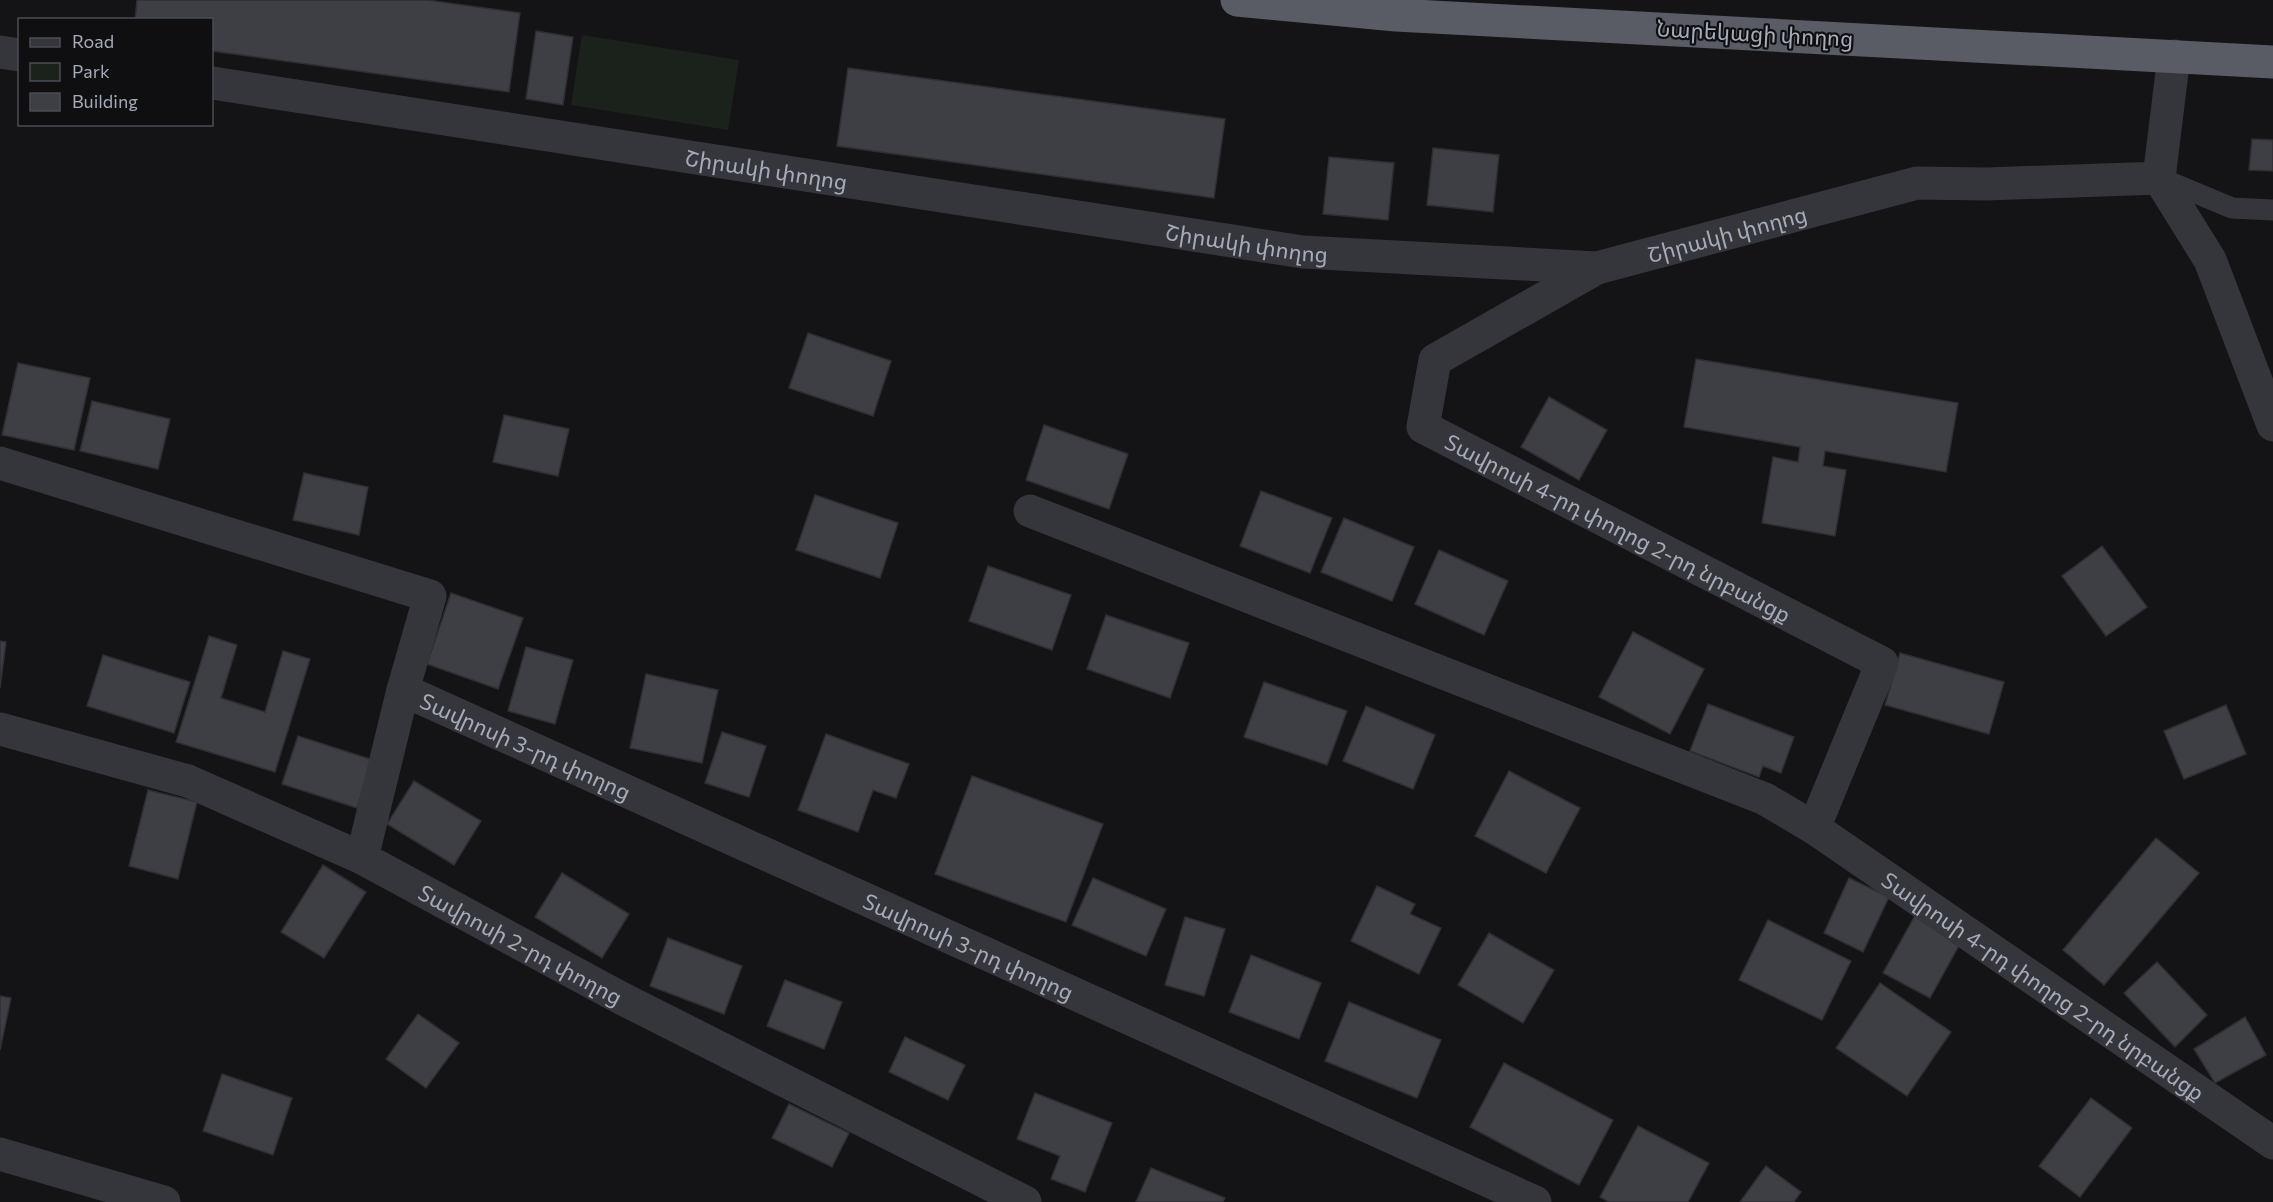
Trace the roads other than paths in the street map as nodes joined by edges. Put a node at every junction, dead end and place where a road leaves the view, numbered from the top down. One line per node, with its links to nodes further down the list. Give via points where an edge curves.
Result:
1 (1237, 0): 4 (highway, Նարեկացի փողոց, via 1396,15)
2 (0, 52): 3 (street)
3 (18, 55)
4 (2174, 56): 5 (highway, Նարեկացի փողոց); 7 (street)
5 (2273, 62)
6 (213, 83): 9 (street, Շիրակի փողոց, via 1303,252)
7 (2159, 178): 8 (lane, via 2232,208); 9 (street, Շիրակի փողոց, via 1917,183); 10 (street, via 2210,260)
8 (2273, 210)
9 (1598, 268): 15 (street, Տավրոսի 4-րդ փողոց 2-րդ նրբանցք, via 1435,360 1423,427 1882,663)
10 (2273, 425)
11 (0, 463): 13 (street, Տավրոսի 3-րդ փողոց, via 430,596)
12 (1030, 511): 15 (street, Տավրոսի 4-րդ փողոց 2-րդ նրբանցք, via 1765,799)
13 (403, 690): 16 (street, Տավրոսի 3-րդ փողոց); 21 (street, Տավրոսի 3-րդ փողոց)
14 (0, 729): 16 (street, Տավրոսի 2-րդ փողոց, via 188,781)
15 (1814, 828): 17 (street, Տավրոսի 4-րդ փողոց 2-րդ նրբանցք)
16 (362, 858): 20 (street, Տավրոսի 2-րդ փողոց, via 619,997)
17 (2273, 1143)
18 (0, 1154): 19 (street)
19 (164, 1202)
20 (1025, 1202)
21 (1535, 1202)

